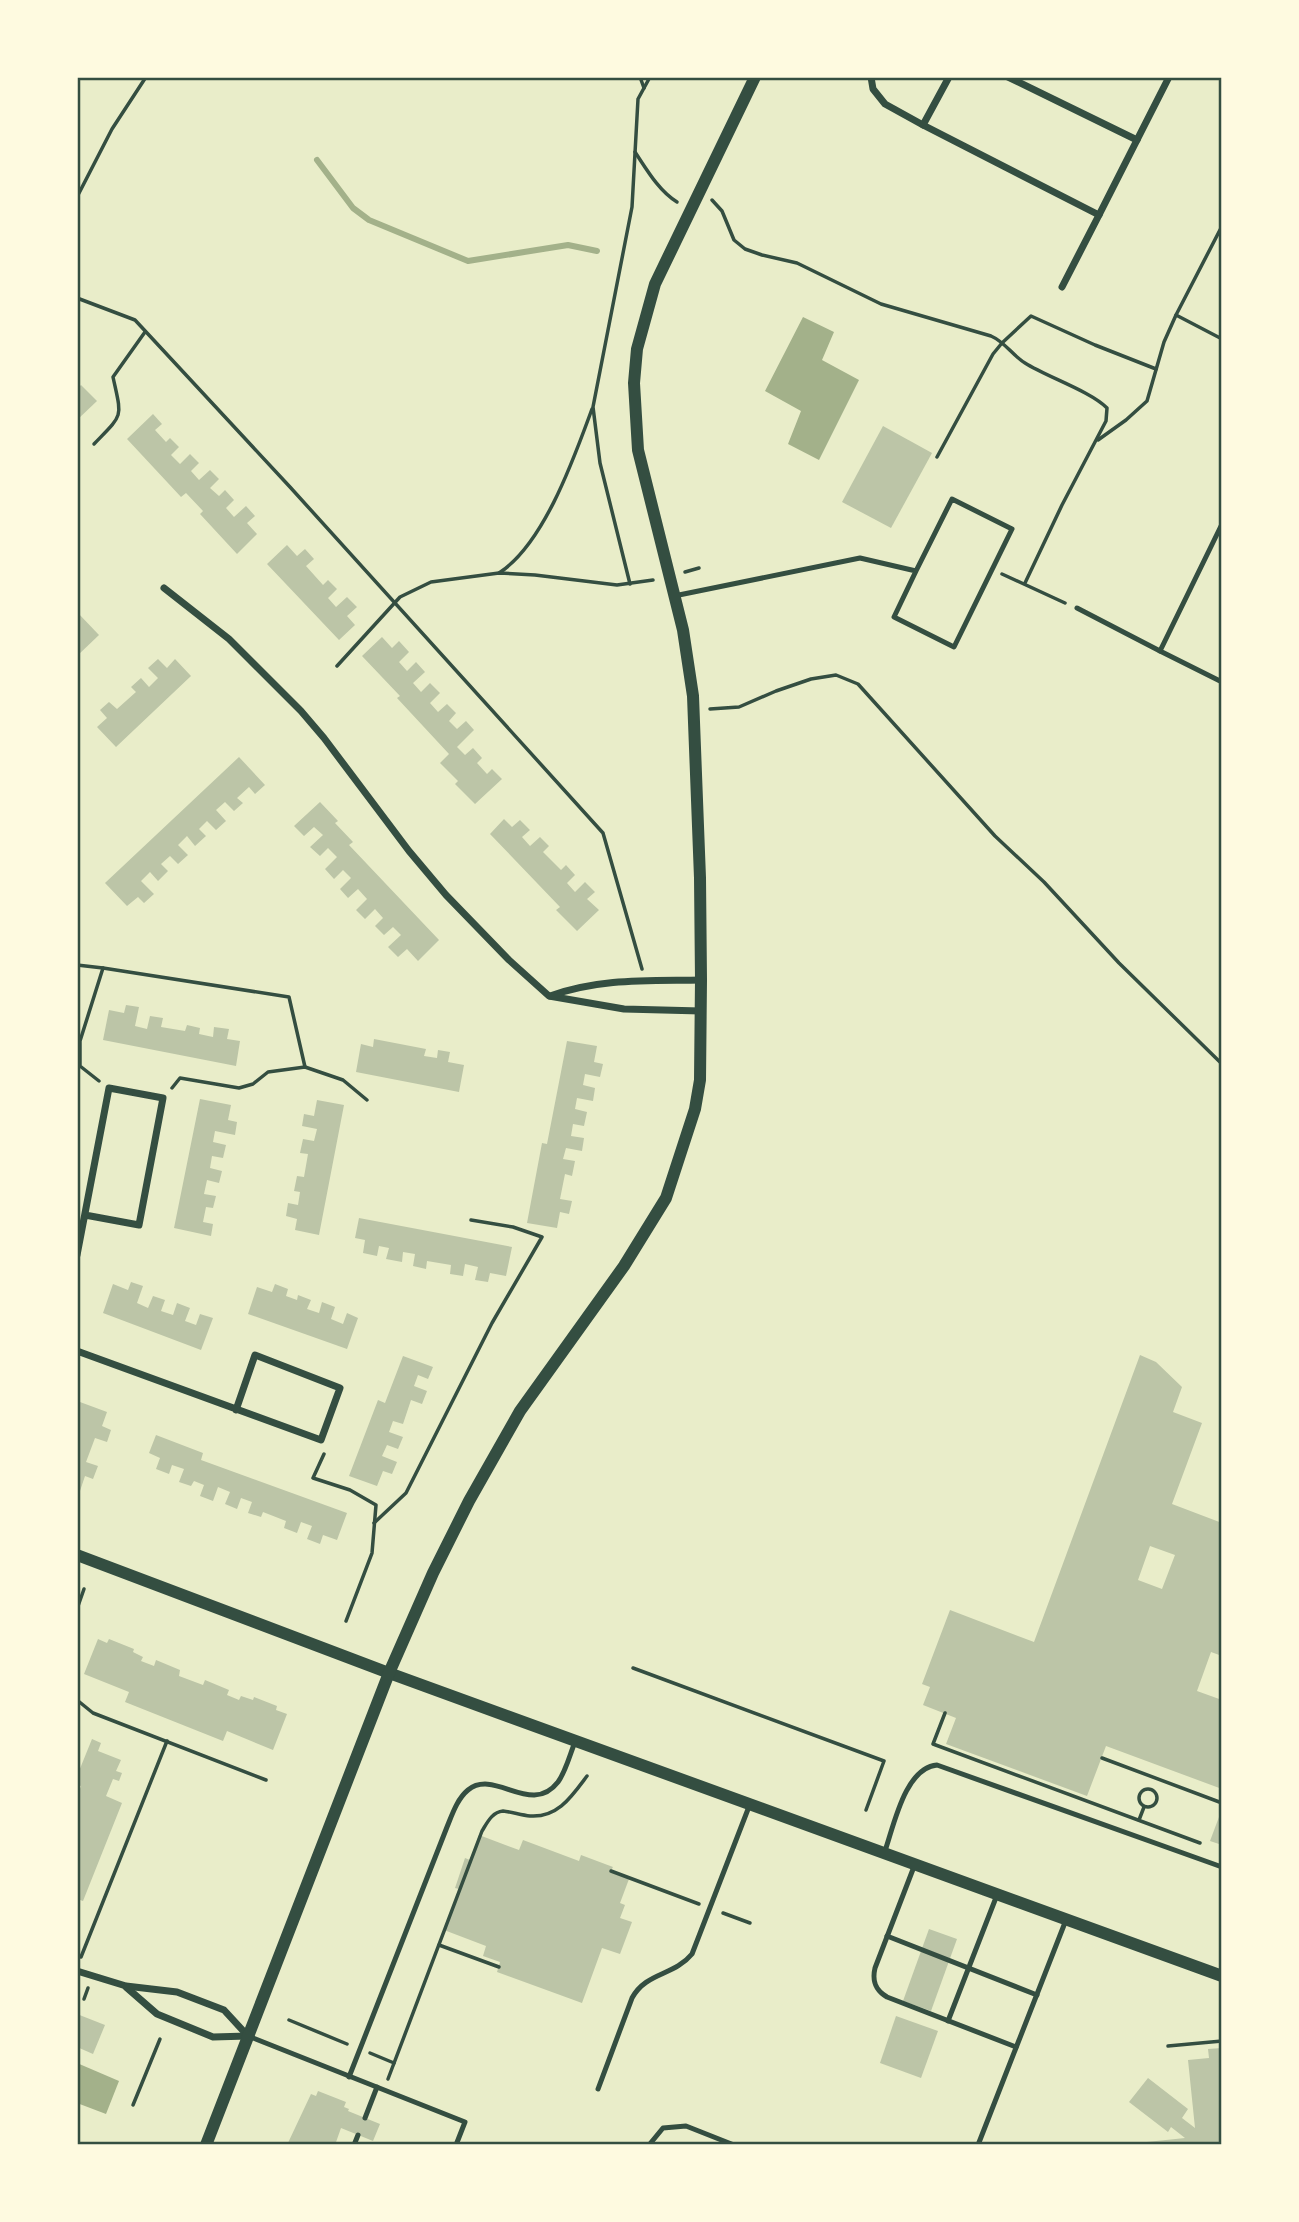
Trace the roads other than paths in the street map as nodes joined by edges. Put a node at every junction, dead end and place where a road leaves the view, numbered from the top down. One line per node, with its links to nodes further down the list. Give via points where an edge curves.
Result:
1 (755, 77): 13 (street, via 655,284 638,349 634,383 638,450)
2 (871, 77): 6 (street, via 873,89 885,104)
3 (949, 77): 6 (street)
4 (1008, 77): 7 (street)
5 (1169, 77): 7 (street)
6 (923, 125): 8 (street)
7 (1137, 140): 8 (street)
8 (1099, 215): 9 (street)
9 (1062, 288)
10 (1222, 524): 15 (lane)
11 (916, 571): 11 (lane, via 894,617 954,647 1012,528 953,499); 13 (lane, via 860,558)
12 (164, 588): 18 (street, via 229,639 301,711 439,886)
13 (674, 596): 17 (street, via 694,710)
14 (1077, 608): 15 (lane)
15 (1160, 651): 16 (lane)
16 (1222, 682)
17 (701, 981): 18 (street, via 590,984); 19 (street)
18 (550, 996): 19 (street, via 624,1009)
19 (701, 1011): 25 (street, via 699,1090 666,1198 624,1266 520,1411 433,1573)
20 (85, 1214): 20 (street, via 109,1088 163,1098 139,1225); 21 (street)
21 (77, 1255)
22 (77, 1351): 23 (street)
23 (236, 1410): 23 (street, via 321,1440 340,1388 255,1355)
24 (77, 1555): 25 (street)
25 (390, 1673): 26 (street); 40 (street)
26 (575, 1740): 27 (street); 42 (lane, via 561,1777 547,1792 527,1795 491,1785 466,1791 447,1827)
27 (750, 1804): 28 (street); 44 (lane, via 695,1948 688,1959 645,1982 636,1992)
28 (884, 1853): 29 (street); 30 (lane, via 913,1778 927,1766 944,1766)
29 (915, 1864): 31 (street); 33 (lane)
30 (1222, 1867)
31 (997, 1895): 32 (street); 34 (lane)
32 (1066, 1920): 36 (street); 38 (lane)
33 (887, 1936): 34 (lane); 39 (lane, via 874,1972 877,1989)
34 (968, 1969): 38 (lane); 39 (lane)
35 (77, 1970): 37 (street)
36 (1222, 1976)
37 (126, 1986): 40 (street, via 177,1993 224,2010); 40 (street, via 157,2014 213,2037)
38 (1037, 1995): 41 (lane)
39 (948, 2021): 41 (lane)
40 (248, 2036): 42 (lane); 47 (street)
41 (1016, 2047): 52 (lane)
42 (349, 2077): 43 (lane)
43 (377, 2087): 45 (lane); 49 (lane, via 465,2122)
44 (598, 2089)
45 (365, 2118)
46 (358, 2135): 48 (lane)
47 (206, 2145)
48 (354, 2145)
49 (456, 2145)
50 (649, 2145): 51 (lane, via 663,2128 686,2126)
51 (734, 2145)
52 (978, 2145)

